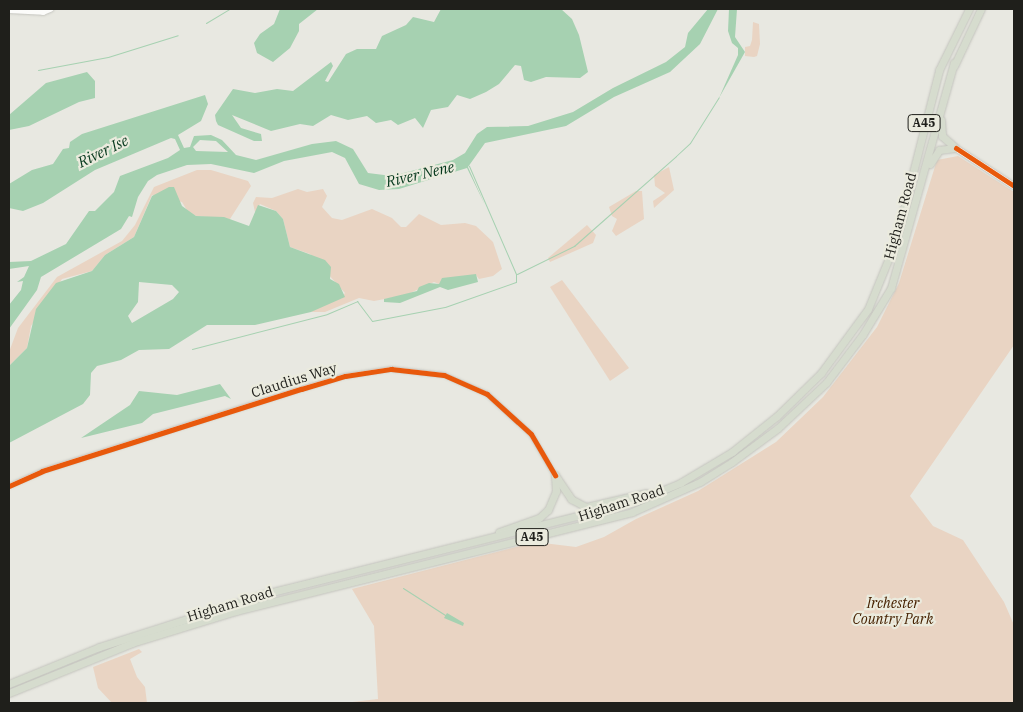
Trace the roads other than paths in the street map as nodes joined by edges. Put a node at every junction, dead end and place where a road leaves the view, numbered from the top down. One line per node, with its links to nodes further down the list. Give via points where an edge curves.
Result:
1 (50, 9): 4 (street, via 43,12)
2 (969, 9): 10 (highway, Higham Road / A45, via 939,70 895,243 868,308 836,356 797,398 746,442)
3 (981, 9): 5 (highway, A45)
4 (9, 10)
5 (954, 64): 6 (highway, via 939,127 945,139); 8 (highway, Higham Road / A45)
6 (956, 148): 7 (street); 8 (highway, via 943,148 934,155)
7 (1014, 186)
8 (917, 198): 14 (highway, Higham Road / A45, via 891,288 863,334 831,376 778,428 700,482 659,501 597,522 185,626 116,649)
9 (555, 475): 10 (highway, via 575,502 592,507); 11 (street, Claudius Way, via 531,434 487,394 444,375 392,369 345,376 301,389 42,471); 12 (highway, via 554,501 539,518)
10 (680, 483): 12 (highway, Higham Road / A45, via 637,501)
11 (9, 486)
12 (463, 545): 13 (highway, Higham Road / A45, via 358,569 187,617 99,647)
13 (9, 684)
14 (9, 693)

